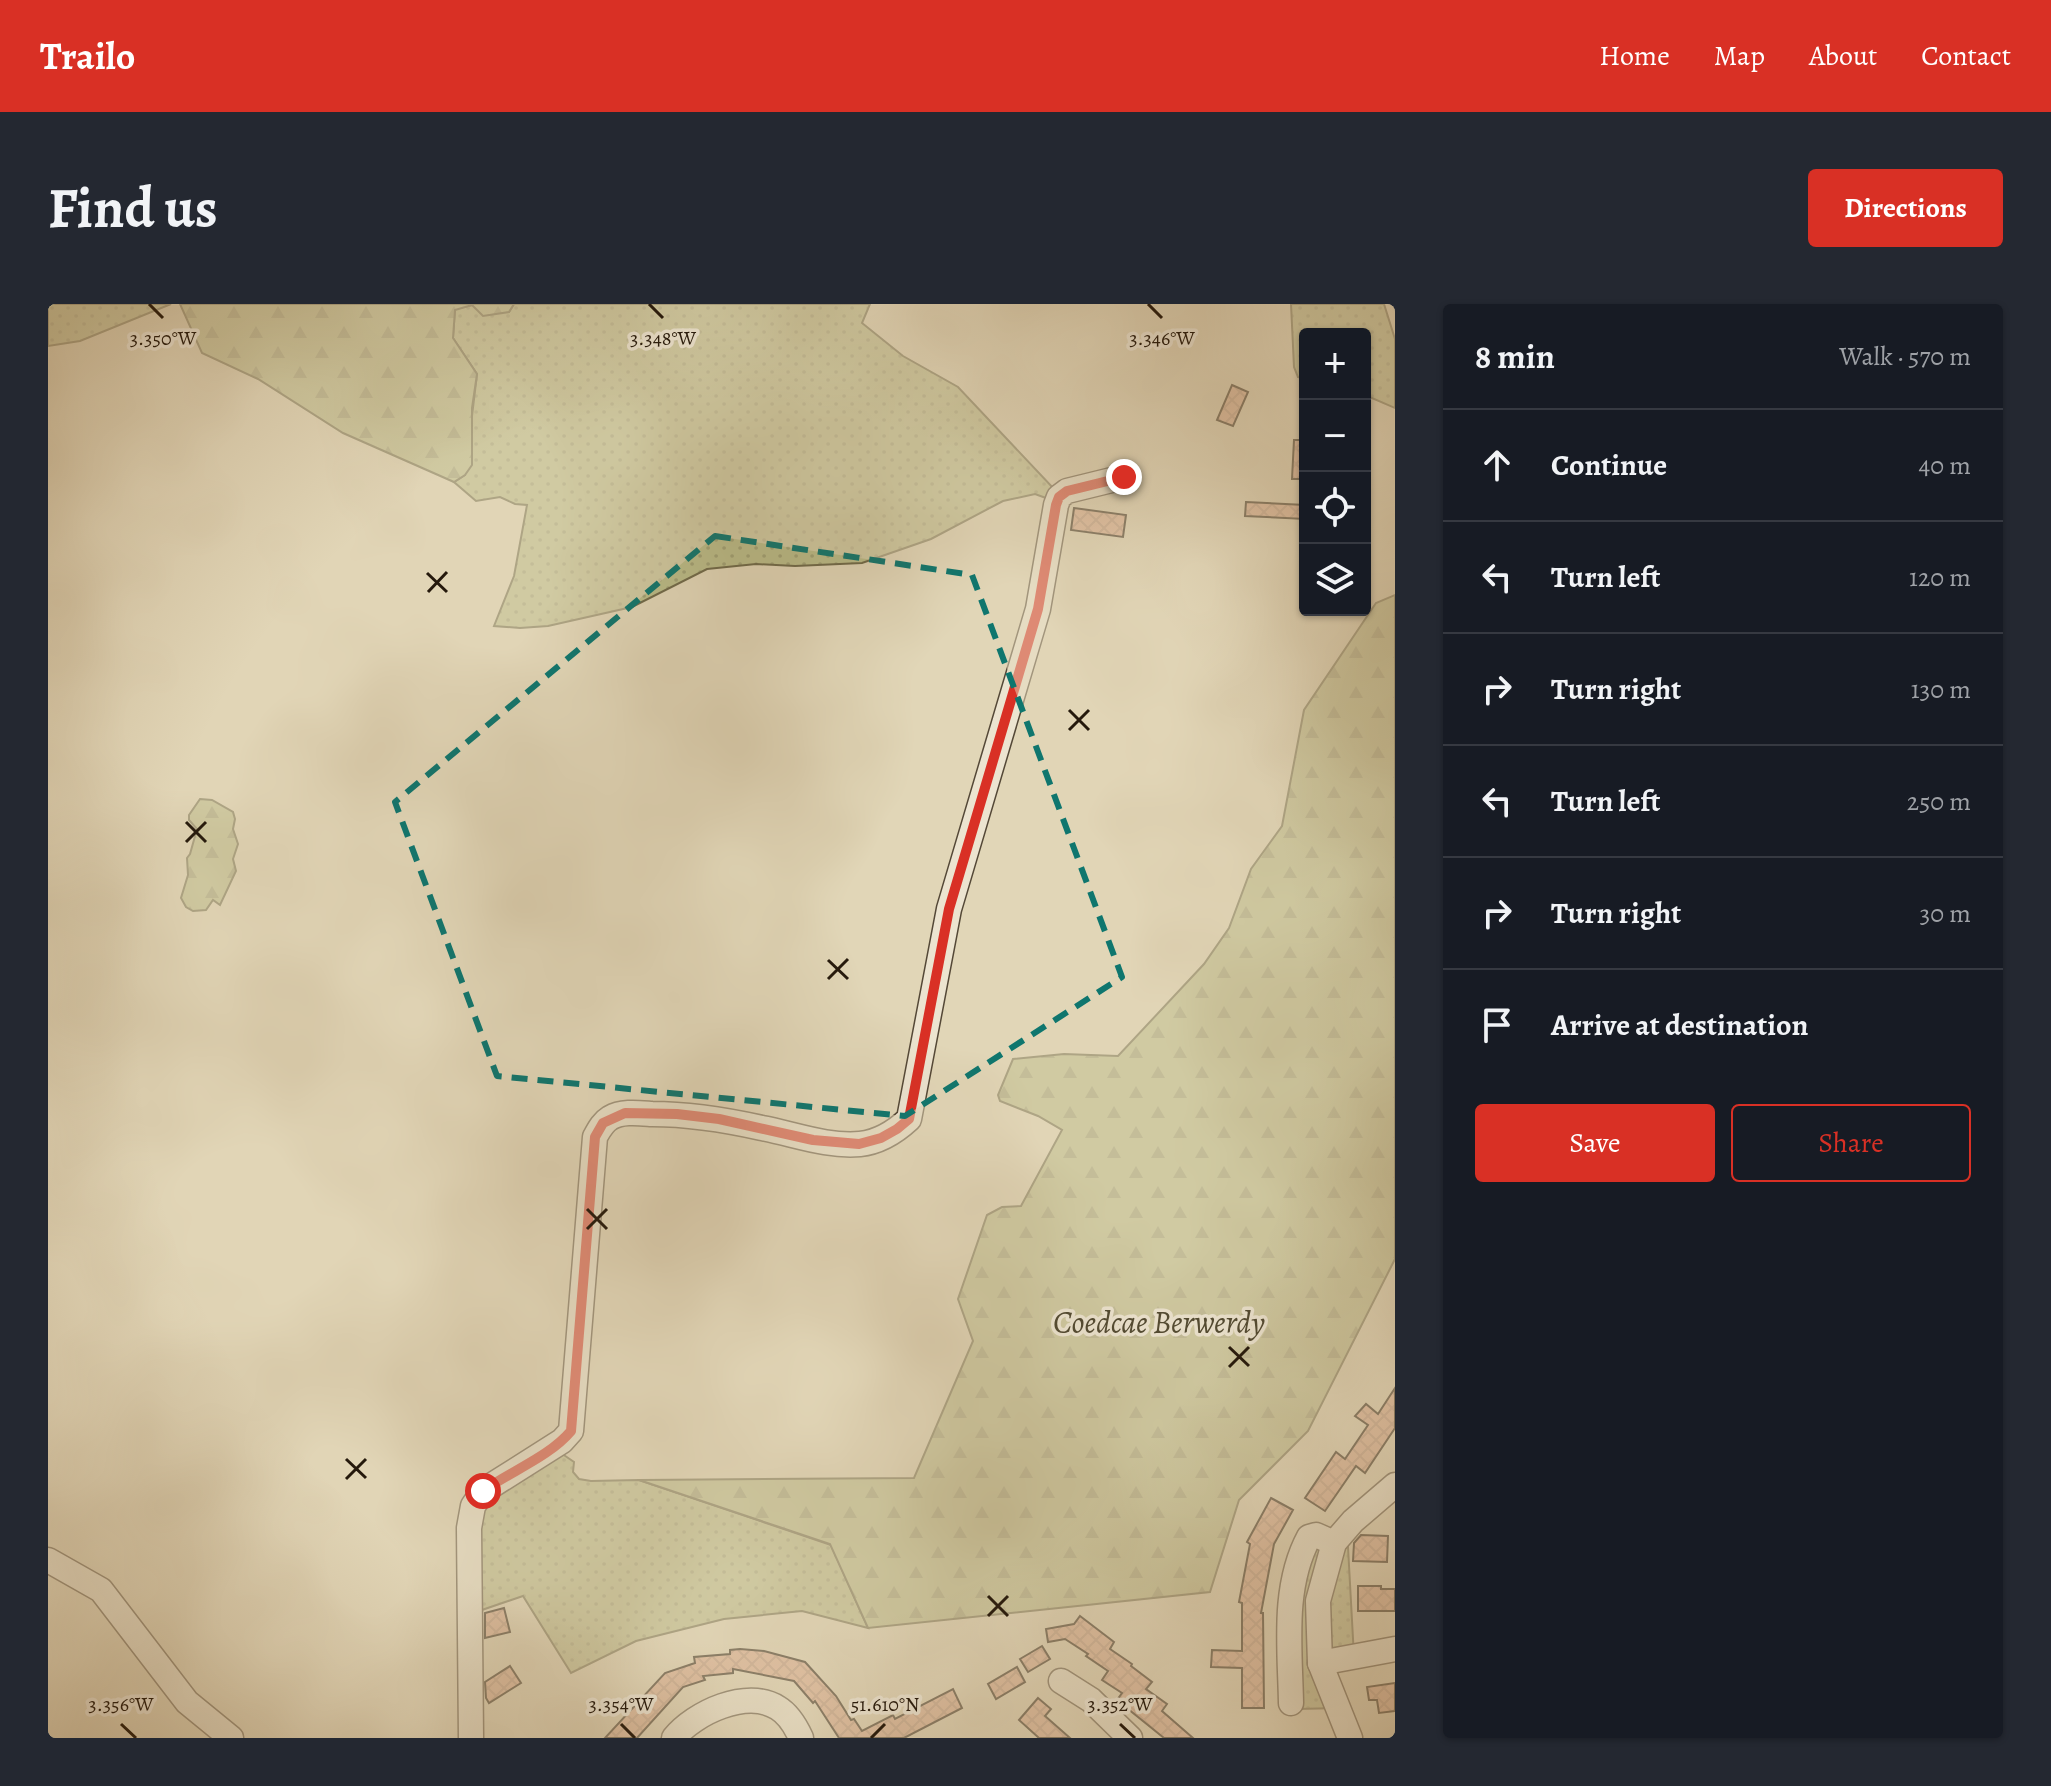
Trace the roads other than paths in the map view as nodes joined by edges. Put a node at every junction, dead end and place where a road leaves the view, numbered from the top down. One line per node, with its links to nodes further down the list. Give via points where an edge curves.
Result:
1 (1124, 477): 10 (street, via 1067,491 1056,505 1038,609 949,909 909,1119 881,1138 859,1144 813,1140 719,1119 625,1113 603,1123 595,1137 571,1431 483,1491 473,1506)
2 (1395, 1485): 3 (street)
3 (1334, 1543): 6 (street, via 1318,1601); 8 (street, via 1309,1537 1295,1569)
4 (48, 1560): 9 (street, via 101,1590 187,1702)
5 (1395, 1649): 6 (street)
6 (1320, 1663): 14 (street)
7 (1061, 1681): 13 (street, via 1091,1700)
8 (1291, 1703)
9 (231, 1738)
10 (471, 1738)
11 (674, 1738): 12 (street, via 703,1714 739,1702 775,1705)
12 (801, 1738)
13 (1130, 1738)
14 (1350, 1738)

